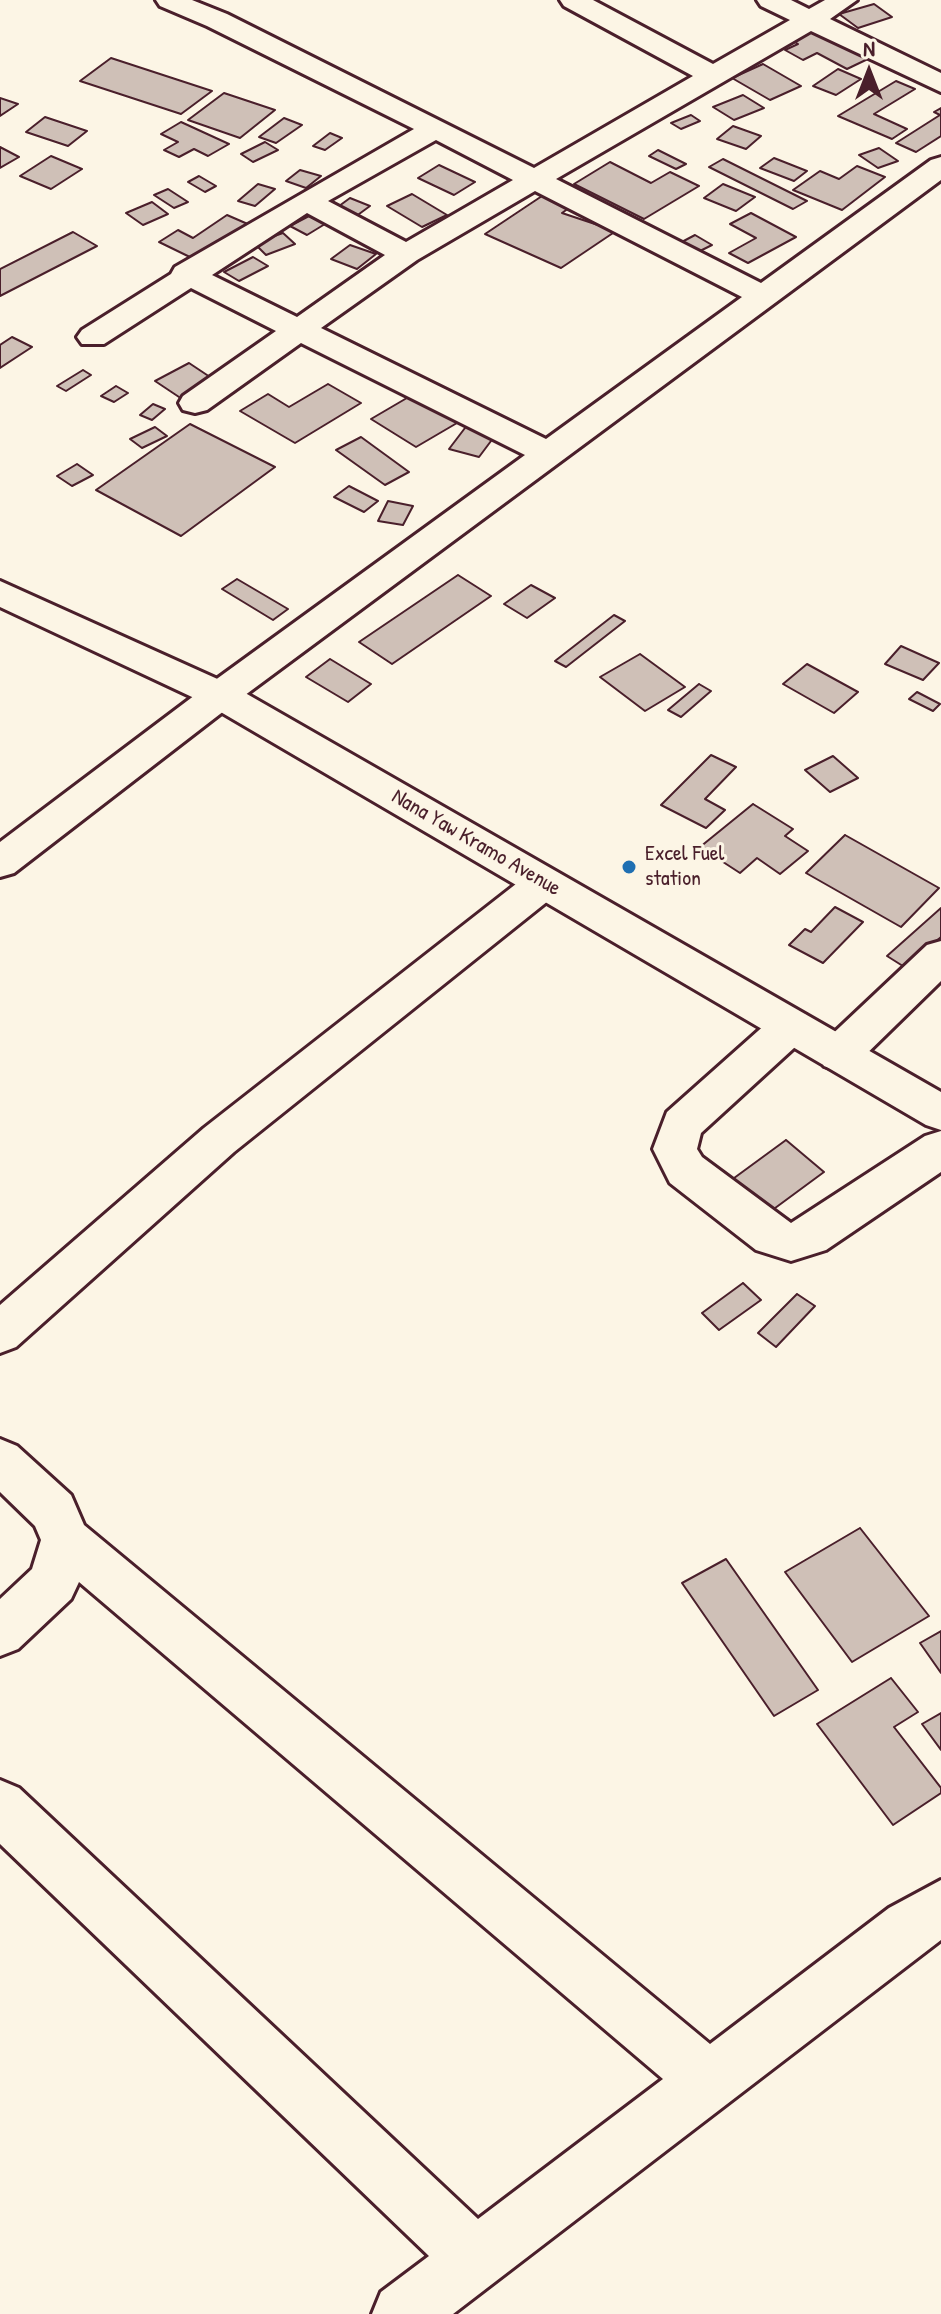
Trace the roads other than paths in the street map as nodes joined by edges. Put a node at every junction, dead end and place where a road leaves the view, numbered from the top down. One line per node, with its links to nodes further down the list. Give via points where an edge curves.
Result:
1 (169, 0): 8 (street)
2 (573, 0): 6 (street)
3 (770, 0): 5 (street)
4 (844, 0): 5 (street)
5 (811, 20): 6 (street); 7 (street)
6 (714, 76): 10 (street)
7 (941, 84)
8 (435, 129): 10 (street); 11 (street)
9 (941, 166): 14 (street)
10 (535, 180): 12 (street); 14 (street)
11 (306, 201): 12 (street); 13 (street)
12 (406, 254): 15 (street)
13 (186, 274): 15 (street); 16 (street)
14 (763, 296): 18 (street)
15 (297, 329): 17 (street); 18 (street)
16 (93, 337)
17 (195, 403)
18 (548, 453): 20 (street)
19 (0, 593): 20 (street, Nana Yaw Kramo Avenue)
20 (220, 695): 21 (street); 22 (street, Nana Yaw Kramo Avenue)
21 (0, 863)
22 (544, 883): 24 (street, Nana Yaw Kramo Avenue); 28 (street, via 219,1140)
23 (941, 956): 25 (street)
24 (791, 1026): 25 (street, Nana Yaw Kramo Avenue); 27 (street, via 682,1124 675,1149 686,1170 772,1237 791,1242 810,1237)
25 (839, 1054): 26 (street, Nana Yaw Kramo Avenue)
26 (941, 1113)
27 (941, 1149)
28 (0, 1333)
29 (0, 1461): 30 (street, via 54,1511)
30 (66, 1540): 31 (street, via 53,1583); 34 (street)
31 (0, 1632)
32 (0, 1807): 35 (street)
33 (941, 1908): 34 (street)
34 (710, 2081): 35 (street)
35 (476, 2259): 36 (street)
36 (403, 2314)

